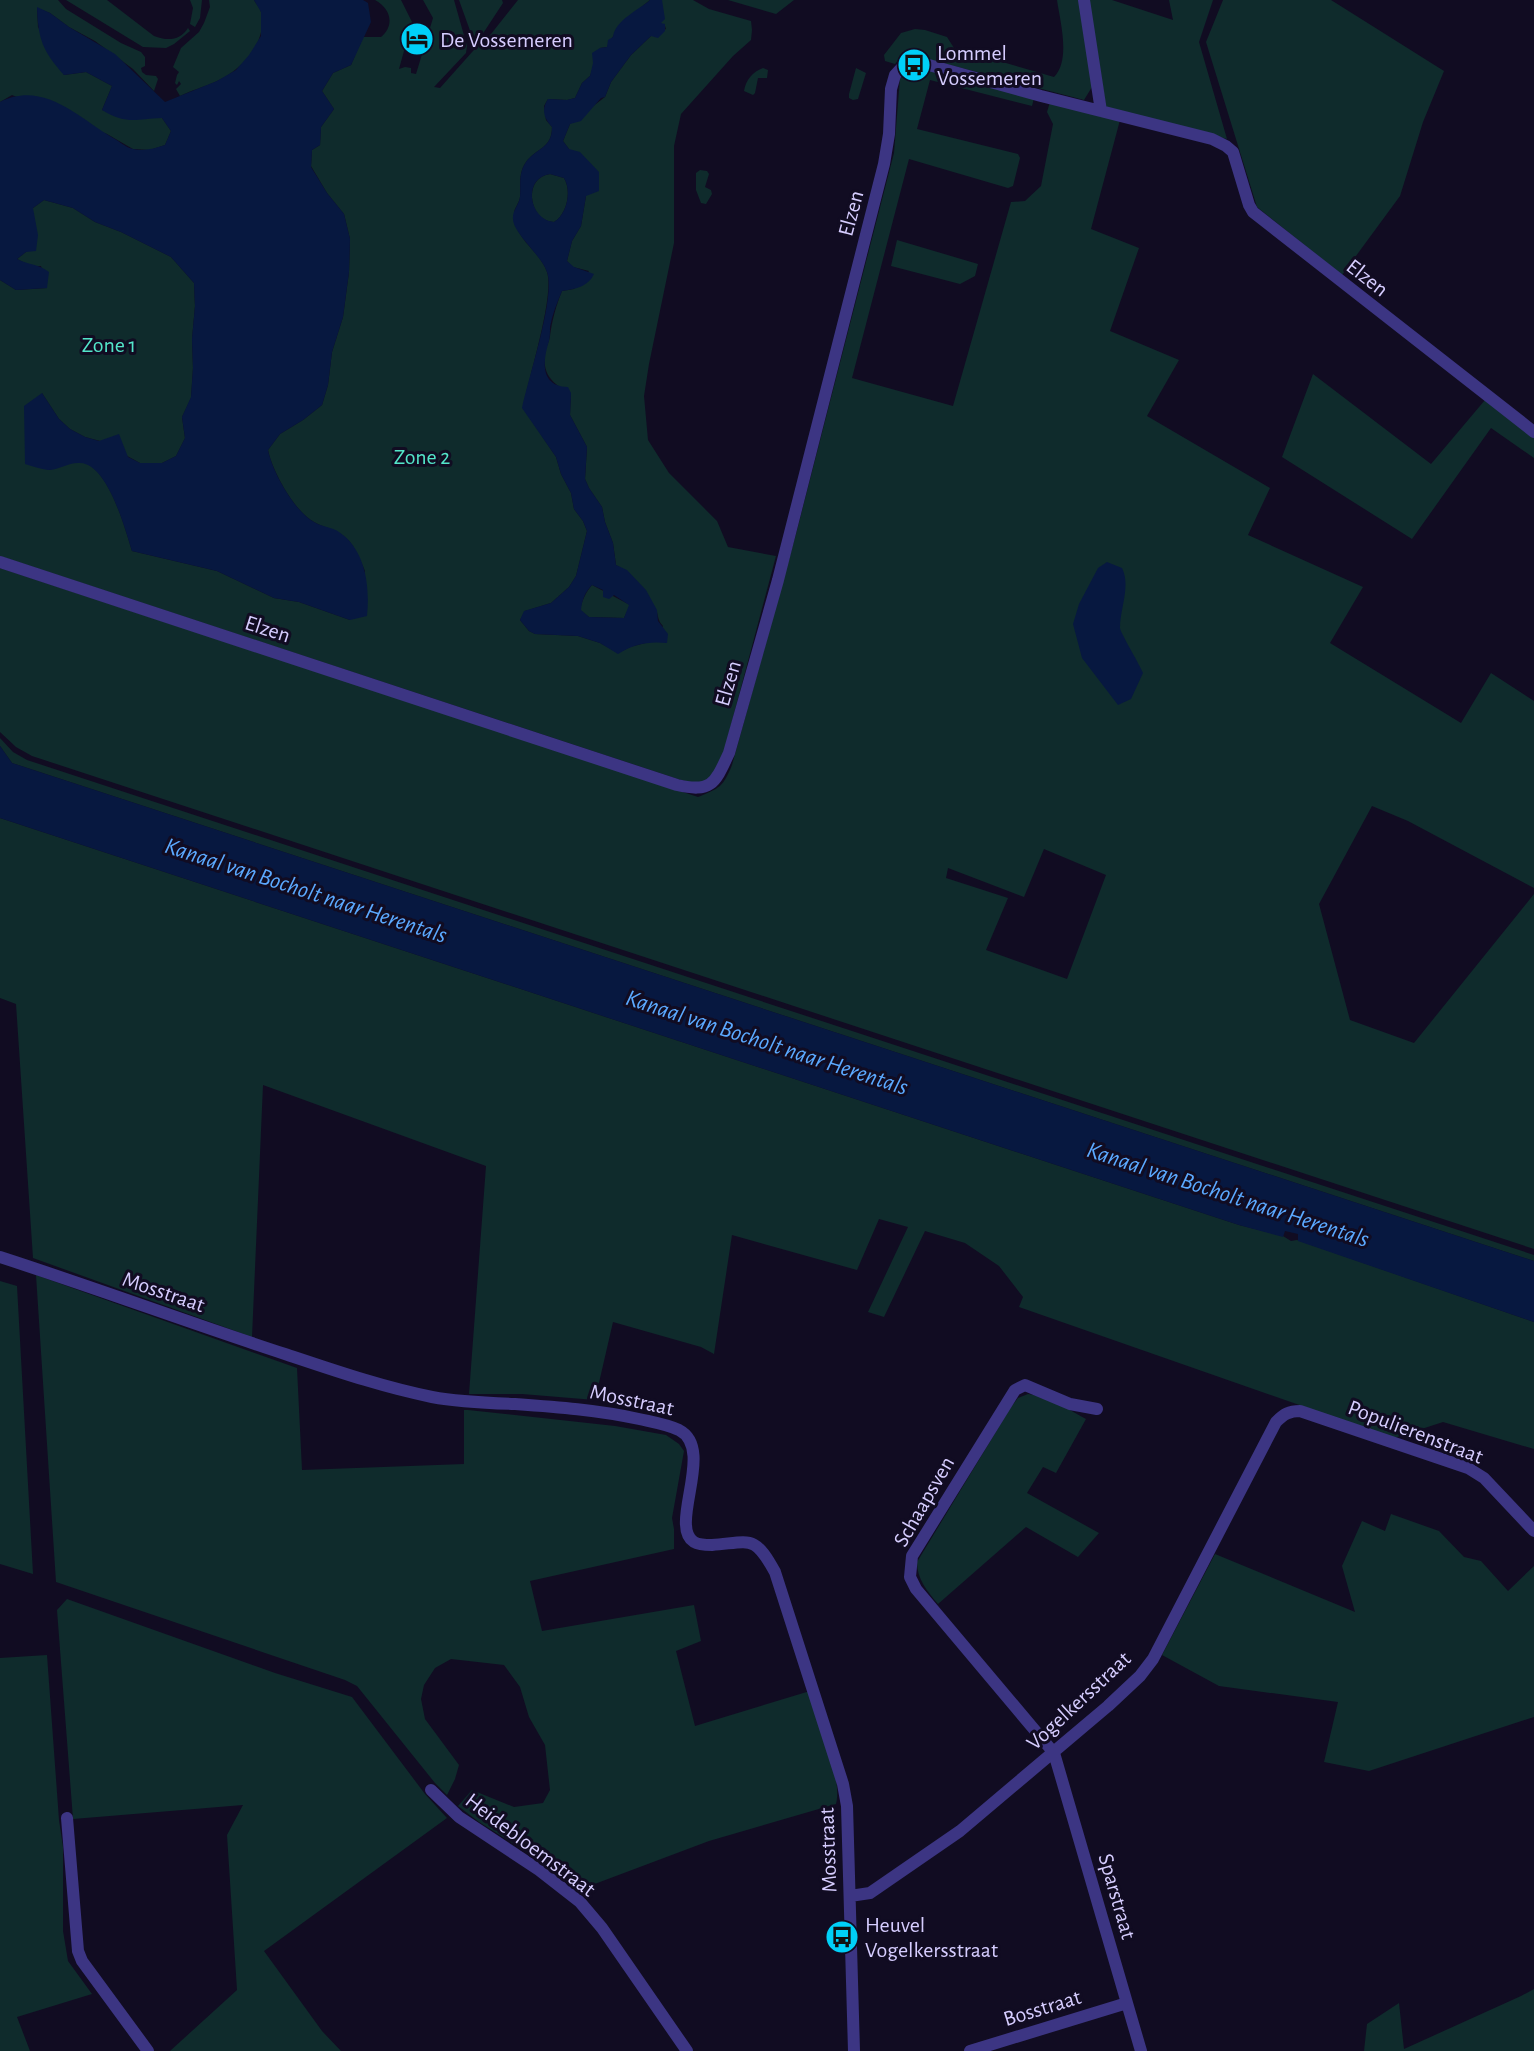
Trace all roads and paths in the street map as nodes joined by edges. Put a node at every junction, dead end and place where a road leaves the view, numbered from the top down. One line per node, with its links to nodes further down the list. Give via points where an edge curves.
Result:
1 (1084, 0): 2 (street)
2 (1101, 111): 3 (street, Elzen, via 1226,146 1233,152 1253,212); 4 (street, Elzen, via 918,62 906,63 895,75 884,164 778,580 729,753 715,780 706,787 695,789 668,782)
3 (1534, 432)
4 (0, 562)
5 (0, 1257): 12 (street, Mosstraat, via 235,1338 411,1392 454,1400 595,1411 681,1431 689,1438 694,1453 688,1536 704,1545 755,1544 776,1572 843,1784)
6 (1097, 1409): 9 (street, Schaapsven, via 1070,1404 1026,1385 1015,1390 910,1563 910,1577 916,1589)
7 (1300, 1411): 8 (street, Populierenstraat, via 1468,1468 1484,1478); 9 (street, Vogelkersstraat, via 1291,1411 1276,1422 1153,1659 1126,1691)
8 (1534, 1530)
9 (1054, 1753): 12 (street, Vogelkersstraat, via 960,1831 870,1893); 13 (street, Sparstraat)
10 (431, 1790): 15 (street, Heidebloemstraat, via 459,1817 580,1902)
11 (67, 1818): 14 (street, via 78,1951)
12 (850, 1896): 16 (street, Mosstraat)
13 (1127, 2003): 17 (street, Bosstraat); 18 (street, Sparstraat)
14 (148, 2051)
15 (687, 2051)
16 (854, 2051)
17 (970, 2051)
18 (1141, 2051)

